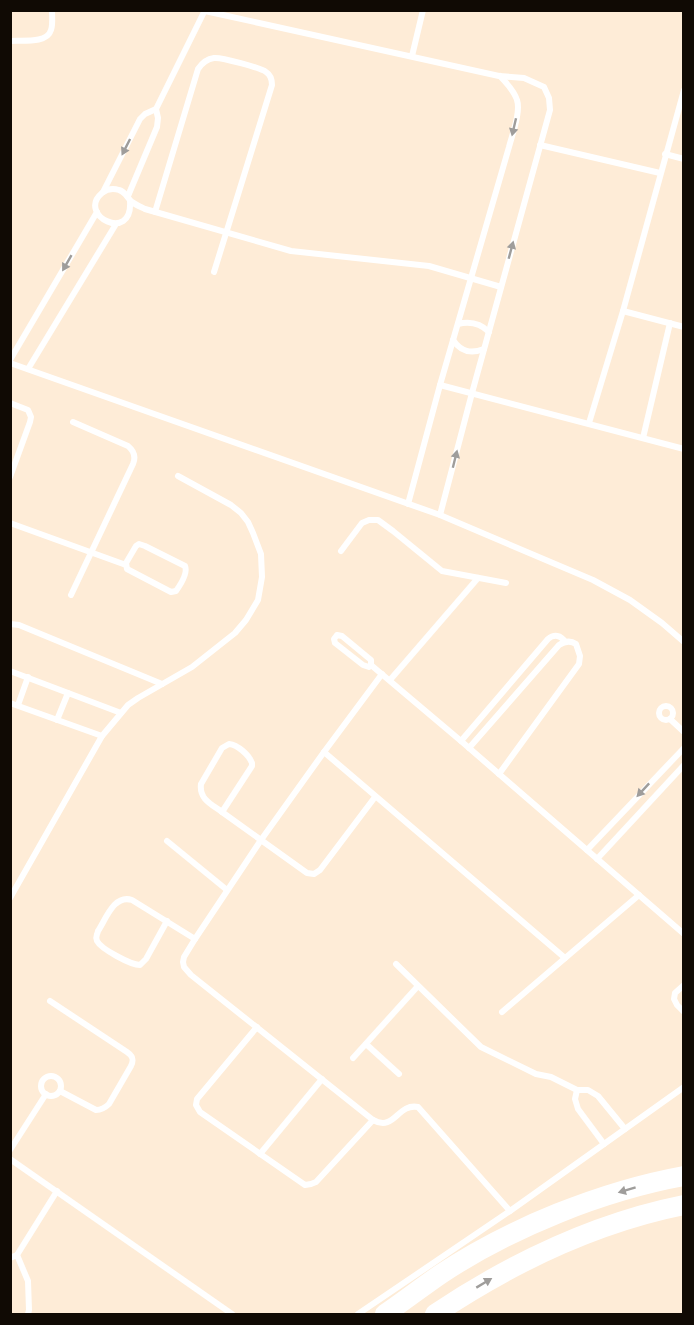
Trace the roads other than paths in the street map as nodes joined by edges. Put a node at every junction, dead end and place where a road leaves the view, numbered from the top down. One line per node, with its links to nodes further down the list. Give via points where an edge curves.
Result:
1 (52, 10): 4 (lane, via 51,32 47,37)
2 (423, 10): 5 (lane)
3 (205, 11): 5 (lane); 8 (lane)
4 (10, 41)
5 (412, 56): 6 (lane)
6 (500, 76): 9 (lane, via 524,78 544,87 550,110); 20 (lane, one-way to 20, via 513,90 519,109)
7 (684, 90): 10 (lane)
8 (156, 109): 13 (lane, one-way to 13, via 140,119); 14 (lane, via 157,128)
9 (540, 145): 12 (lane); 21 (lane, one-way to 9)
10 (665, 154): 11 (lane); 12 (lane)
11 (684, 159)
12 (660, 173): 22 (lane)
13 (103, 192): 14 (lane, via 116,189); 15 (lane, via 97,201)
14 (129, 199): 16 (lane); 17 (lane, via 128,217)
15 (97, 212): 17 (lane, via 104,221); 29 (lane, one-way to 29)
16 (155, 212): 18 (lane); 18 (lane, via 200,65 220,58 262,70 269,75 272,85)
17 (116, 224): 30 (lane)
18 (227, 234): 19 (lane); 20 (lane, via 291,251 429,266)
19 (214, 272)
20 (471, 278): 21 (lane); 24 (lane)
21 (501, 287): 26 (lane)
22 (623, 311): 23 (lane); 35 (lane)
23 (670, 323): 25 (lane); 36 (lane)
24 (458, 324): 26 (lane, via 475,323); 27 (lane)
25 (684, 327)
26 (489, 332): 28 (lane)
27 (453, 340): 28 (lane, via 467,352); 31 (lane)
28 (484, 349): 32 (lane)
29 (10, 362): 30 (lane)
30 (28, 369): 40 (lane)
31 (440, 386): 32 (lane); 40 (lane)
32 (472, 393): 35 (lane); 41 (lane, one-way to 32)
33 (10, 403): 39 (lane, via 24,408 31,417)
34 (73, 422): 44 (lane, via 128,446 135,458)
35 (589, 423): 36 (lane)
36 (643, 438): 37 (lane)
37 (684, 449)
38 (178, 476): 59 (lane, via 231,505 248,522 258,543 262,577 258,600 241,627 192,667)
39 (10, 477)
40 (408, 504): 41 (lane)
41 (440, 515): 51 (lane, via 593,580 630,600)
42 (10, 523): 44 (lane)
43 (341, 551): 46 (lane, via 362,523 378,520 442,571)
44 (92, 553): 45 (lane); 48 (lane)
45 (126, 565): 45 (lane, via 136,546 142,544 183,564 186,570 178,589 171,592 128,570)
46 (478, 578): 47 (lane); 57 (lane)
47 (506, 583)
48 (71, 595)
49 (10, 624): 59 (lane)
50 (565, 642): 55 (lane, via 561,637 551,636); 58 (lane); 74 (lane, via 573,642 578,648 579,664)
51 (684, 642)
52 (371, 665): 52 (lane, via 371,660 342,636 335,637 335,643 363,665); 54 (lane)
53 (10, 671): 56 (lane)
54 (382, 674): 57 (lane); 72 (lane)
55 (517, 675): 58 (lane); 62 (lane)
56 (28, 677): 60 (lane); 61 (lane)
57 (390, 680): 69 (lane)
58 (526, 683): 64 (lane)
59 (162, 684): 63 (lane)
60 (68, 693): 63 (lane); 66 (lane)
61 (14, 704): 66 (lane)
62 (490, 708): 64 (lane); 69 (lane)
63 (121, 713): 68 (lane)
64 (498, 715): 70 (lane)
65 (670, 719): 67 (lane)
66 (57, 720): 68 (lane)
67 (684, 732)
68 (102, 736): 83 (lane)
69 (461, 741): 70 (lane)
70 (469, 748): 74 (lane)
71 (684, 748): 79 (lane, one-way to 79)
72 (324, 752): 75 (lane); 77 (lane)
73 (684, 765): 80 (lane)
74 (499, 774): 79 (lane)
75 (375, 797): 77 (lane, via 314,874); 87 (lane)
76 (222, 812): 76 (lane, via 200,790 222,748 229,744 249,757 252,766); 77 (lane)
77 (261, 840): 81 (lane)
78 (167, 841): 81 (lane)
79 (587, 850): 80 (lane)
80 (597, 858): 82 (lane)
81 (227, 890): 86 (lane)
82 (639, 895): 85 (lane); 87 (lane)
83 (10, 898)
84 (167, 921): 84 (lane, via 132,900 121,899 96,936 103,947 140,965); 86 (lane)
85 (684, 934)
86 (195, 939): 94 (lane, via 184,957 184,967)
87 (565, 958): 92 (lane)
88 (396, 964): 90 (lane)
89 (684, 985): 93 (lane, via 674,999)
90 (418, 986): 95 (lane); 100 (lane, via 481,1047)
91 (50, 1001): 101 (lane, via 133,1058 109,1104 101,1110)
92 (502, 1012)
93 (684, 1012)
94 (257, 1027): 98 (lane); 107 (lane, via 196,1099 196,1106)
95 (366, 1044): 96 (lane); 97 (lane)
96 (353, 1058)
97 (399, 1074)
98 (322, 1079): 103 (lane); 107 (lane)
99 (684, 1087): 104 (lane)
100 (577, 1090): 104 (lane, via 598,1096); 105 (lane, via 576,1104)
101 (60, 1092): 102 (lane); 102 (lane, via 62,1084 53,1075 41,1084)
102 (46, 1095): 106 (lane)
103 (374, 1120): 107 (lane, via 311,1184 305,1185); 112 (lane, via 386,1123 405,1108 418,1107)
104 (625, 1129): 105 (lane)
105 (604, 1144): 112 (lane)
106 (10, 1150)
107 (260, 1154)
108 (10, 1159): 110 (lane)
109 (684, 1176): 117 (main road, one-way to 117, via 601,1198 513,1234 441,1274)
110 (57, 1191): 113 (lane); 115 (lane)
111 (684, 1204): 118 (main road, one-way to 111, via 489,1280 553,1248 616,1223)
112 (510, 1211): 116 (lane)
113 (14, 1256): 114 (lane, via 28,1281)
114 (28, 1314)
115 (232, 1314)
116 (358, 1314)
117 (385, 1314)
118 (435, 1314)

